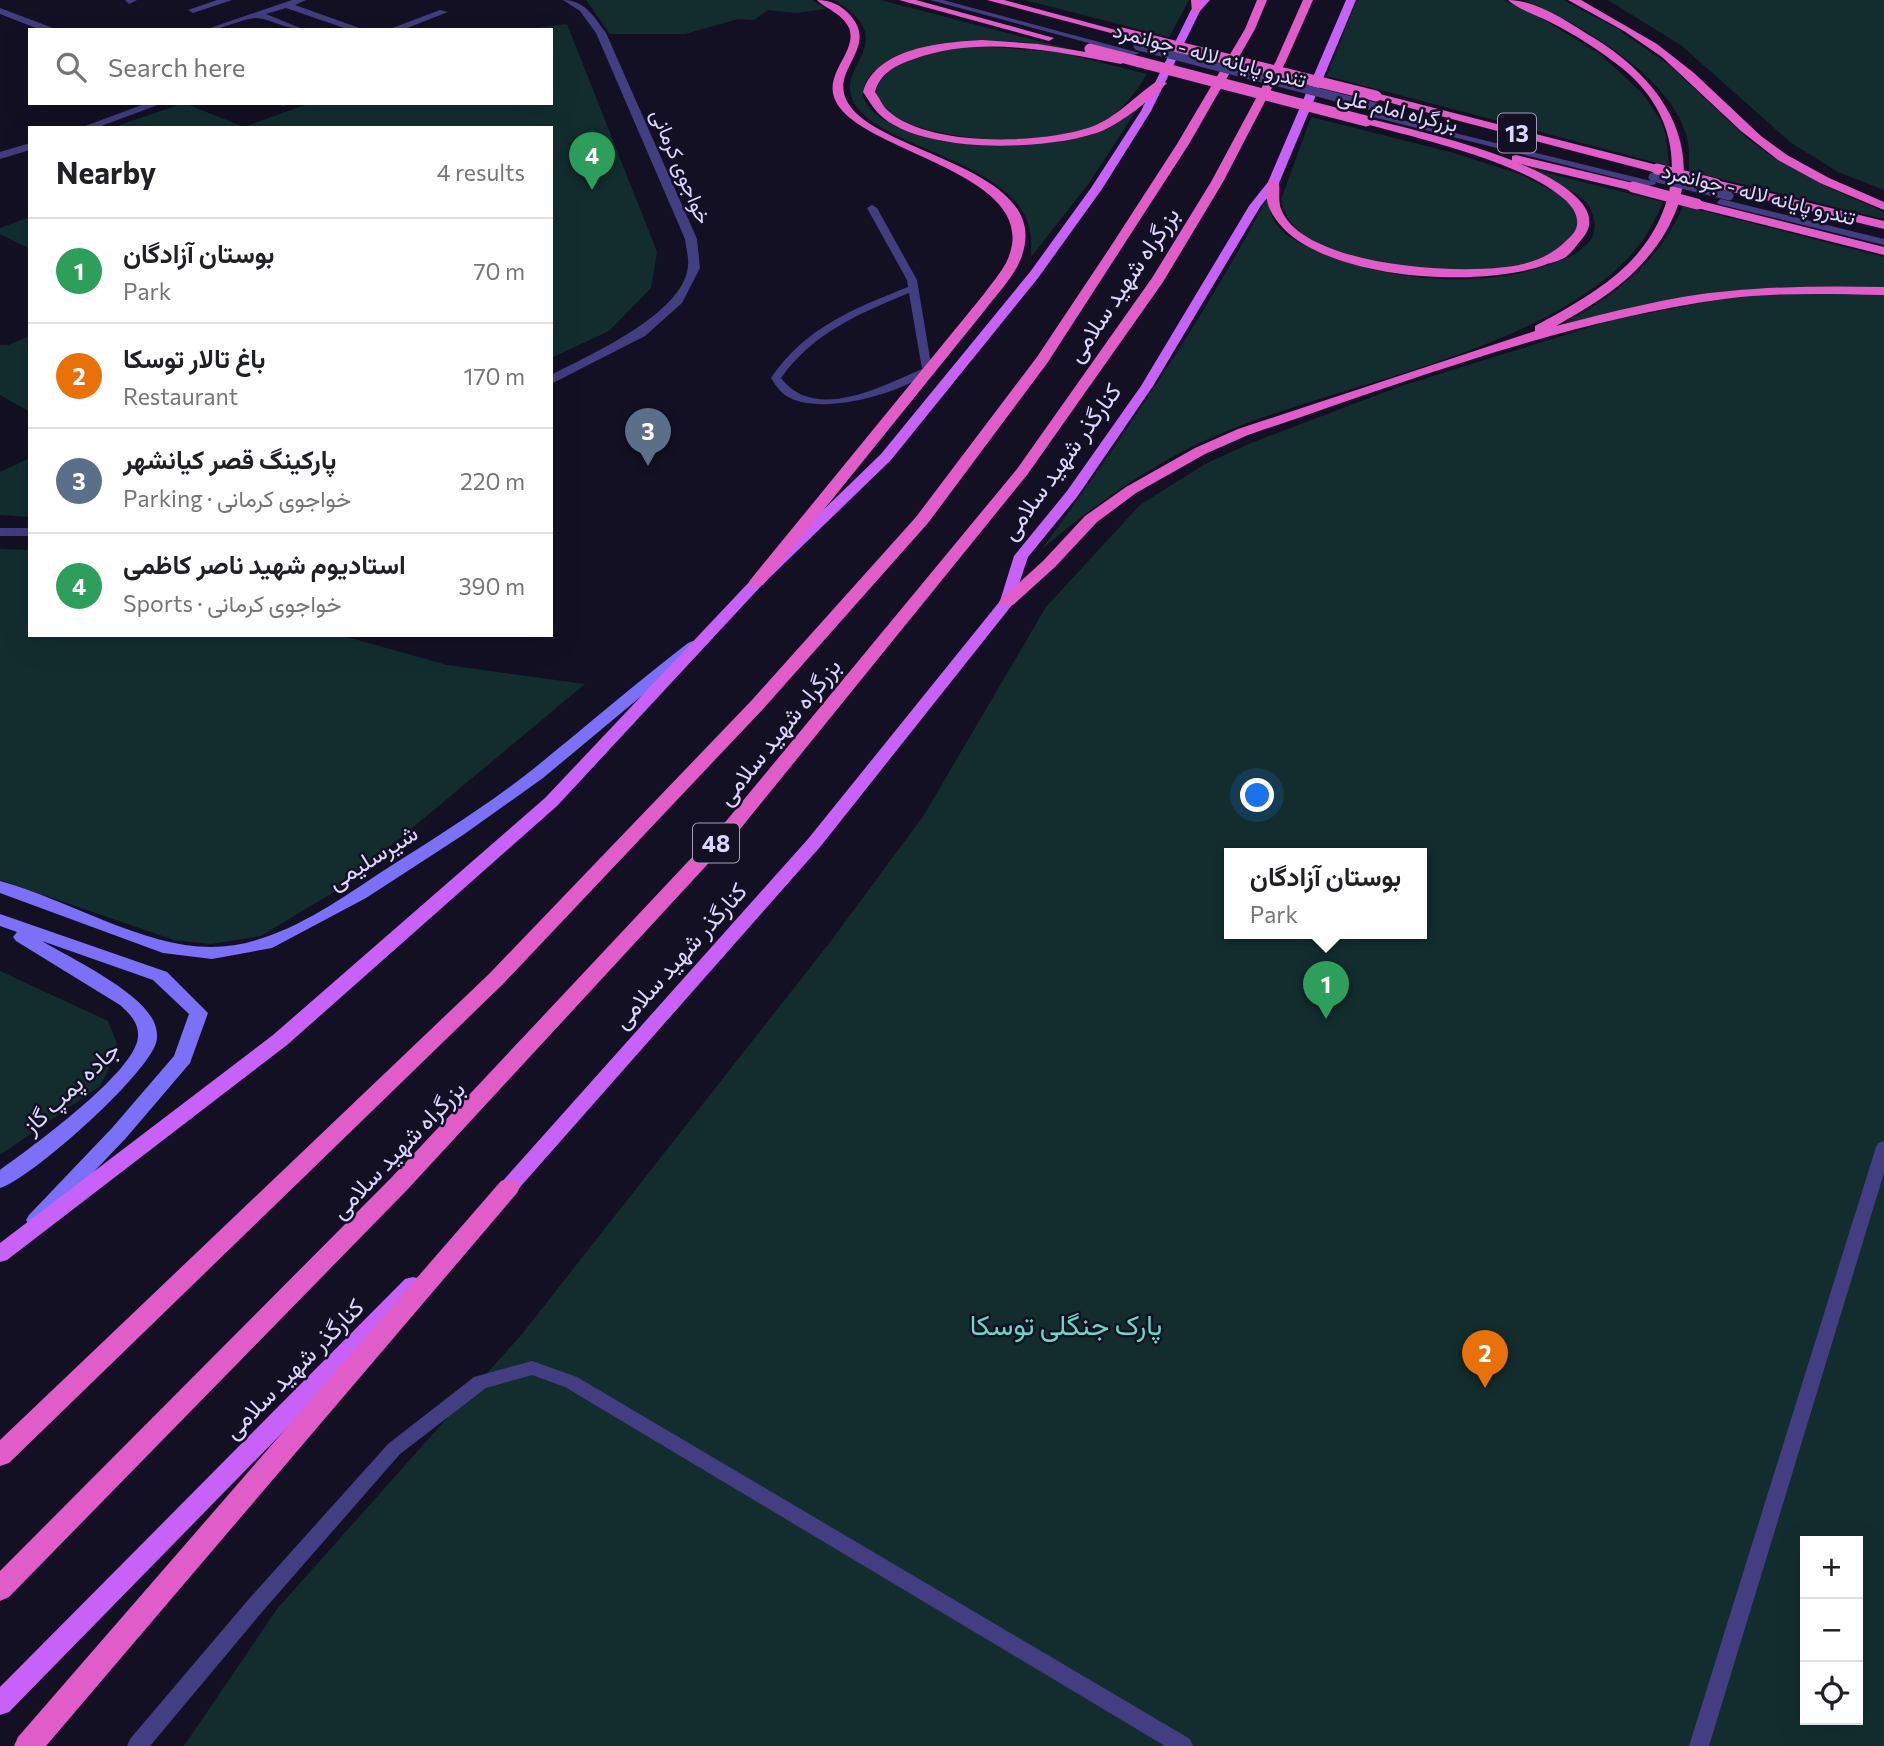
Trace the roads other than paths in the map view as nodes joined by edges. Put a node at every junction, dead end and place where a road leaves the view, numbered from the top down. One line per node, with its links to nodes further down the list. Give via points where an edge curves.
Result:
1 (227, 0): 16 (street)
2 (300, 0): 15 (street)
3 (568, 0): 47 (street, خواجوی کرمانی, via 583,9 601,33 691,239 694,268 678,300 641,333)
4 (822, 0): 46 (highway, via 844,14 857,37 840,75 841,104 862,122 983,186 999,197 1014,219 1018,248 1014,261 978,312)
5 (904, 0): 26 (highway, بزرگراه امام علی / 13, bridge)
6 (934, 0): 25 (lane, تندرو پایانه لاله - جوانمرد)
7 (959, 0): 25 (lane)
8 (1262, 0): 60 (highway, بزرگراه شهید سلامی / 48, via 1190,132 1115,249 1043,359 922,520 758,704 496,979)
9 (1308, 0): 61 (highway, بزرگراه شهید سلامی / 48, via 1229,160 1158,279 1022,472 734,824 400,1184)
10 (1351, 0): 35 (main road, کنارگذر شهید سلامی)
11 (1513, 0): 45 (highway, via 1596,44 1642,82 1672,125 1680,165 1672,208 1643,255 1617,280)
12 (1573, 0): 37 (highway, via 1678,64 1786,160)
13 (998, 1): 29 (highway, بزرگراه امام علی / 13, bridge, via 1122,33)
14 (1199, 4): 27 (main road)
15 (286, 5): 19 (street); 23 (street)
16 (193, 10)
17 (0, 11): 20 (street)
18 (443, 12): 24 (street)
19 (256, 15): 21 (street); 22 (street)
20 (45, 28)
21 (215, 28)
22 (294, 28)
23 (354, 28)
24 (398, 28)
25 (1137, 49): 29 (lane, تندرو پایانه لاله - جوانمرد)
26 (1152, 66): 27 (highway, via 1031,46 960,45 894,62 873,79 869,92 889,118 921,131 1022,143 1072,136 1105,125); 29 (highway, بزرگراه امام علی / 13, bridge)
27 (1161, 83): 50 (main road, via 1096,189 951,380 886,457)
28 (152, 105): 30 (street)
29 (1372, 110): 31 (highway, بزرگراه امام علی / 13); 34 (highway, بزرگراه امام علی / 13); 34 (lane, تندرو پایانه لاله - جوانمرد)
30 (91, 126)
31 (1442, 141): 35 (highway, via 1559,188 1583,216 1580,237 1559,255 1486,274 1392,269 1326,252 1295,235 1275,209); 42 (highway, بزرگراه امام علی / 13, bridge)
32 (28, 147): 33 (street)
33 (0, 156)
34 (1654, 177): 36 (lane, تندرو پایانه لاله - جوانمرد); 39 (highway, بزرگراه امام علی / 13, bridge, via 1716,184)
35 (1273, 183): 51 (main road, کنارگذر شهید سلامی, via 1147,386 1072,495 1021,556)
36 (1725, 199): 40 (lane); 41 (lane, تندرو پایانه لاله - جوانمرد)
37 (1884, 206)
38 (872, 208): 43 (lane, via 912,280)
39 (1884, 225)
40 (1884, 234)
41 (1884, 242)
42 (1884, 251)
43 (912, 289): 46 (lane); 46 (lane, via 829,325 788,358 776,378 789,394 816,402 847,400)
44 (1884, 291): 45 (highway, via 1726,295 1671,303)
45 (1523, 338): 51 (highway, via 1243,432 1200,451 1091,519)
46 (927, 370): 50 (highway)
47 (553, 379)
48 (28, 531): 49 (street)
49 (0, 532)
50 (757, 582): 52 (main road)
51 (1006, 602): 57 (main road, کنارگذر شهید سلامی, via 814,843)
52 (715, 629): 53 (main road, شیرسلیمی, via 537,774 457,831 360,894 266,944 212,953 163,947); 58 (main road, via 551,802 281,1040)
53 (0, 887)
54 (0, 923): 56 (main road, جاده پمپ گاز, via 127,1002 147,1027 146,1044 124,1076 64,1132); 58 (main road, via 160,976 199,1013 183,1058)
55 (1884, 1147): 66 (lane)
56 (0, 1181)
57 (509, 1187): 62 (main road, کنارگذر شهید سلامی); 63 (highway)
58 (18, 1240): 59 (main road)
59 (0, 1254)
60 (0, 1455)
61 (0, 1589)
62 (0, 1704)
63 (28, 1746)
64 (137, 1746): 65 (lane, via 394,1449 480,1382 532,1368 571,1382)
65 (1183, 1746)
66 (1699, 1746)

